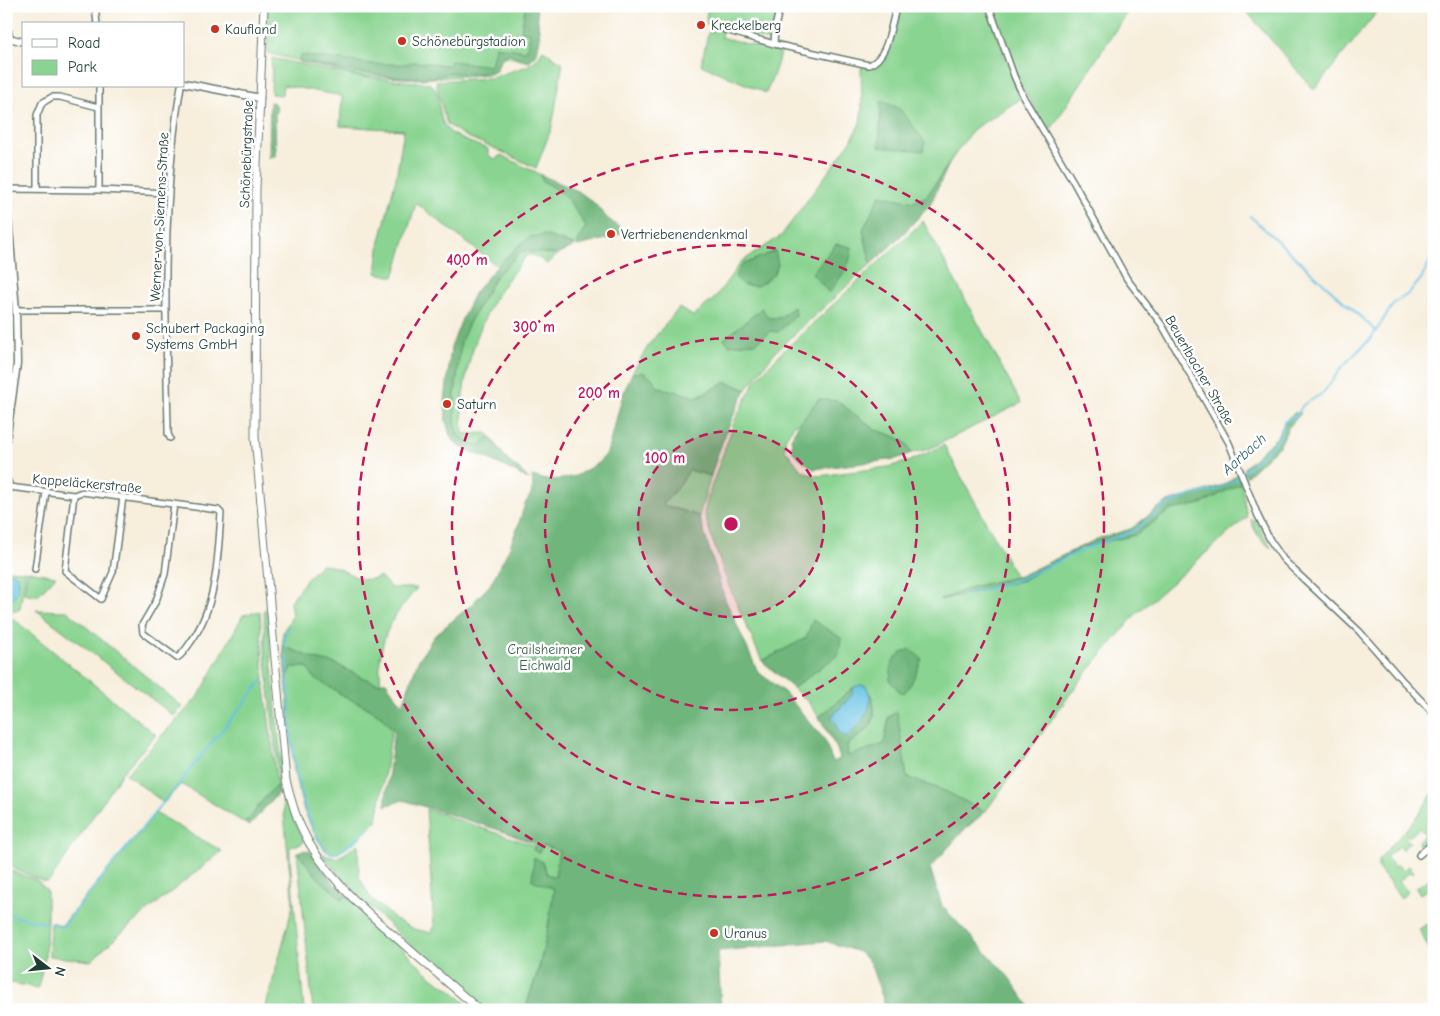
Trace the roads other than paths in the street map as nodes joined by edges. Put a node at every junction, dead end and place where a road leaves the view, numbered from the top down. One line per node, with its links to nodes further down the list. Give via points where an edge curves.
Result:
1 (91, 6): 6 (street, via 95,7)
2 (264, 6): 15 (main road, Schönebürgstraße)
3 (780, 6): 11 (street)
4 (897, 6): 11 (street, via 884,51 869,65)
5 (989, 6): 32 (street, Beuerlbacher Straße, via 1024,98 1127,279 1162,325 1229,444 1270,540 1283,558 1359,631)
6 (97, 22)
7 (6, 28): 9 (street)
8 (724, 30): 11 (street)
9 (8, 40): 10 (street)
10 (22, 42)
11 (774, 44)
12 (185, 83): 15 (street)
13 (99, 88): 16 (street)
14 (181, 88): 20 (street, Werner-von-Siemens-Straße)
15 (260, 98): 35 (main road, Schönebürgstraße, via 256,188 255,437 286,780 294,812 309,843 340,884 384,928)
16 (98, 107): 17 (street, via 60,97 52,97 42,103 37,115); 18 (street)
17 (37, 189): 18 (street); 19 (street)
18 (99, 190): 20 (street)
19 (6, 191): 21 (street)
20 (169, 193): 22 (street, Werner-von-Siemens-Straße)
21 (16, 310): 22 (street); 24 (street, via 17,364)
22 (166, 310): 23 (street, Werner-von-Siemens-Straße)
23 (170, 438)
24 (6, 441)
25 (6, 479): 26 (street)
26 (8, 489): 27 (street, Kappeläckerstraße)
27 (46, 492): 28 (street, Kappeläckerstraße); 31 (street)
28 (74, 495): 29 (street, Kappeläckerstraße, via 82,492); 29 (street, via 65,571 101,598 113,572)
29 (123, 497): 30 (street, Kappeläckerstraße)
30 (174, 504): 30 (street, Kappeläckerstraße, via 165,574 156,601 142,625 143,633 177,658 196,635 208,607 215,576 221,513)
31 (35, 569)
32 (1434, 714)
33 (1434, 842): 34 (street)
34 (1419, 855)
35 (480, 1010)

